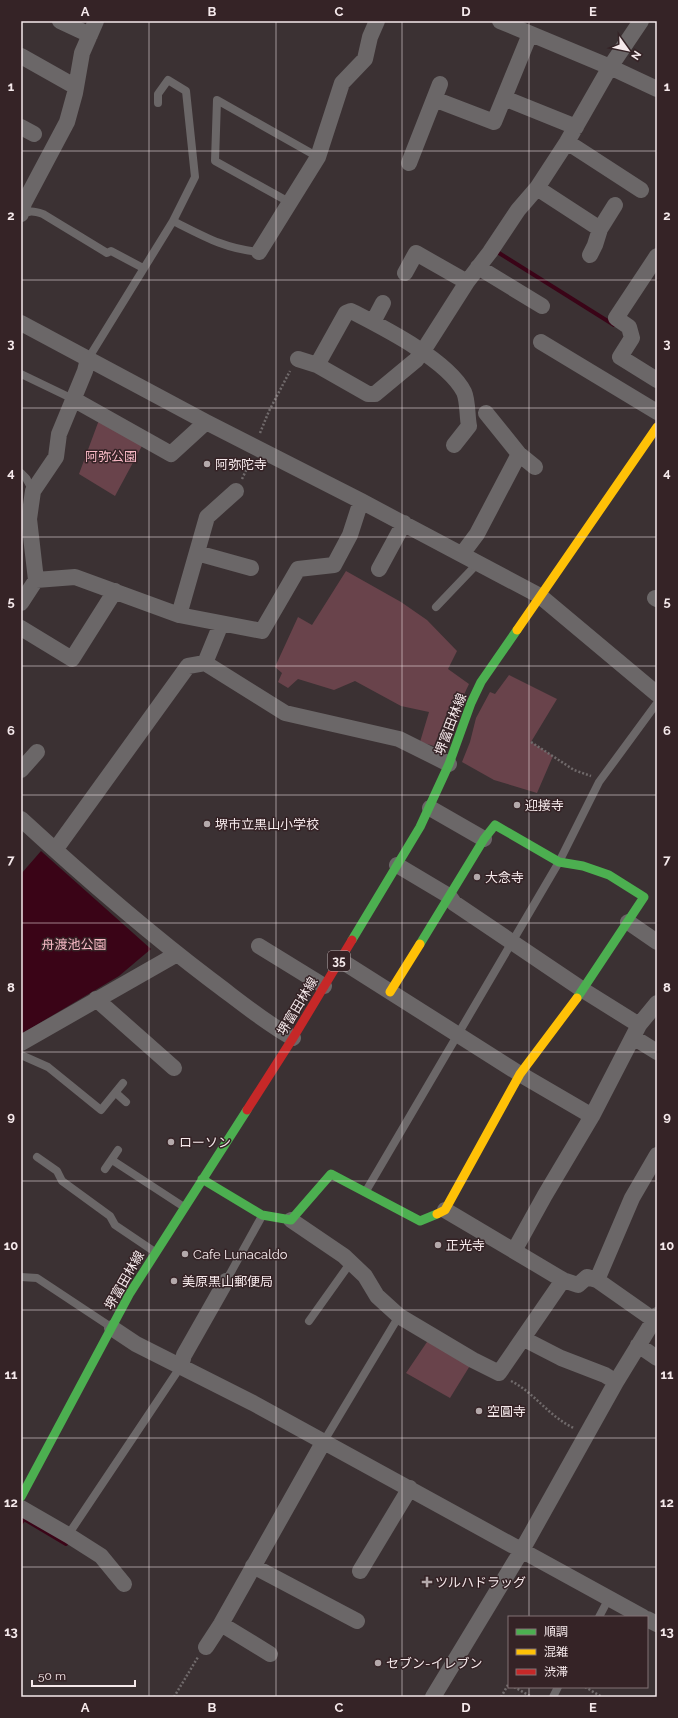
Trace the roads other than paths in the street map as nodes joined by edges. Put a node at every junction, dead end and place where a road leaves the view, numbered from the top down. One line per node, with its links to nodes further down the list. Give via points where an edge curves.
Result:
1 (60, 21): 5 (street)
2 (377, 21): 17 (street, via 365,59 342,83)
3 (641, 21): 8 (street)
4 (509, 23): 6 (street)
5 (93, 28): 10 (street, via 82,53)
6 (530, 34): 8 (street); 12 (street)
7 (21, 56): 10 (street)
8 (610, 67): 11 (street); 15 (street)
9 (440, 84): 13 (street)
10 (76, 87): 23 (street, via 67,122 24,203)
11 (657, 89)
12 (504, 98): 13 (street, via 494,122); 15 (street)
13 (434, 99): 18 (street)
14 (158, 102): 24 (lane, via 158,94 168,80 186,91 195,177)
15 (576, 127): 16 (street)
16 (567, 142): 19 (street); 20 (street)
17 (318, 157): 21 (street); 21 (lane, via 217,100 215,161)
18 (410, 163)
19 (536, 188): 25 (street); 29 (street)
20 (641, 190)
21 (289, 202): 26 (street)
22 (615, 205): 25 (street)
23 (21, 215): 30 (lane, via 35,211 43,214 107,253 112,251)
24 (173, 221): 26 (lane, via 219,244); 30 (lane)
25 (600, 229): 27 (street)
26 (259, 252)
27 (590, 255)
28 (657, 256): 43 (street, via 616,318 629,327 632,338 620,357)
29 (478, 267): 32 (street); 34 (street)
30 (143, 268): 39 (lane)
31 (405, 273): 32 (street, via 416,253)
32 (466, 282): 38 (street)
33 (383, 303): 36 (street)
34 (542, 306)
35 (21, 322): 39 (street)
36 (373, 322): 38 (street); 41 (street, via 351,311 346,313)
37 (541, 342): 45 (street)
38 (423, 351): 41 (street, via 416,360 375,394 368,394); 49 (street, via 454,379 464,393 469,426)
39 (88, 358): 44 (street); 47 (street)
40 (298, 359): 41 (street)
41 (317, 364)
42 (21, 374): 44 (lane)
43 (657, 380)
44 (73, 399): 47 (street, via 171,454); 53 (street, via 59,434 56,457)
45 (657, 412)
46 (486, 413): 50 (street)
47 (206, 422): 55 (street)
48 (657, 427): 64 (main road, 堺富田林線 / 35)
49 (454, 445)
50 (519, 454): 51 (street); 58 (street, via 477,534)
51 (534, 466)
52 (21, 473): 53 (lane)
53 (33, 491): 62 (street, via 29,519)
54 (236, 491): 57 (street, via 207,517)
55 (361, 501): 56 (street); 68 (street, via 350,535 334,565 298,569 262,631)
56 (404, 523): 58 (street); 61 (street)
57 (197, 553): 60 (street); 67 (street)
58 (462, 554): 59 (street)
59 (478, 562): 64 (street); 66 (lane)
60 (251, 568)
61 (379, 569)
62 (36, 580): 63 (street, via 75,577); 65 (street)
63 (115, 591): 67 (street); 69 (street, via 72,659)
64 (540, 596): 71 (street); 74 (main road, 堺富田林線 / 35, via 481,682)
65 (21, 603)
66 (436, 607)
67 (179, 615): 68 (street)
68 (221, 624): 70 (street)
69 (21, 628)
70 (205, 664): 74 (street, via 285,713 400,739); 79 (street, via 188,666)
71 (657, 694)
72 (657, 703): 80 (lane, via 601,779)
73 (37, 752): 75 (street)
74 (449, 764): 76 (main road, 堺富田林線 / 35)
75 (21, 770)
76 (430, 808): 78 (street); 81 (main road, 堺富田林線 / 35)
77 (21, 819): 79 (street)
78 (484, 840): 80 (main road, via 495,826); 82 (main road)
79 (55, 850): 87 (street)
80 (558, 862): 83 (main road, via 583,866 609,875 644,897); 84 (lane)
81 (397, 864): 82 (street); 88 (main road, 堺富田林線 / 35)
82 (449, 896): 84 (street, via 454,903); 91 (main road)
83 (628, 922): 85 (street); 90 (main road)
84 (512, 942): 90 (street); 95 (lane)
85 (657, 942)
86 (259, 946): 89 (street, via 278,964)
87 (176, 954): 92 (street); 96 (street, via 274,1028)
88 (340, 960): 89 (main road, 堺富田林線 / 35); 91 (street)
89 (324, 986): 96 (main road, 堺富田林線 / 35)
90 (582, 990): 94 (street); 101 (main road)
91 (390, 992): 95 (street)
92 (96, 999): 97 (street); 100 (street)
93 (657, 1003): 94 (street)
94 (636, 1031): 98 (street); 105 (street)
95 (458, 1034): 101 (street); 112 (lane)
96 (293, 1038): 111 (main road, 堺富田林線 / 35)
97 (21, 1043)
98 (657, 1052)
99 (21, 1055): 103 (lane, via 48,1067 101,1110)
100 (174, 1068)
101 (520, 1074): 105 (street); 114 (main road)
102 (123, 1084): 103 (lane)
103 (116, 1093): 104 (lane)
104 (126, 1102)
105 (592, 1116): 117 (street)
106 (118, 1150): 109 (lane)
107 (657, 1155): 122 (street, via 632,1198)
108 (37, 1157): 118 (lane, via 57,1171 62,1181 110,1216 115,1225)
109 (112, 1160): 110 (lane); 113 (lane)
110 (106, 1170)
111 (202, 1179): 113 (main road, 堺富田林線 / 35); 115 (main road)
112 (366, 1192): 114 (main road, via 420,1221); 116 (main road, via 331,1174)
113 (184, 1206): 118 (main road, 堺富田林線 / 35)
114 (445, 1210): 117 (street)
115 (262, 1216): 116 (main road); 123 (lane)
116 (291, 1220): 119 (street)
117 (514, 1251): 121 (street)
118 (155, 1252): 127 (main road, 堺富田林線 / 35)
119 (350, 1262): 124 (street, via 365,1276 377,1296); 126 (lane)
120 (21, 1277): 127 (lane, via 37,1278)
121 (563, 1280): 122 (street, via 578,1285 587,1277); 128 (street)
122 (597, 1280): 125 (street)
123 (226, 1281): 131 (street, via 184,1355)
124 (399, 1316): 128 (street, via 499,1373); 133 (lane)
125 (656, 1317): 129 (street)
126 (309, 1321)
127 (112, 1328): 131 (street, via 136,1344); 135 (main road, 堺富田林線 / 35)
128 (524, 1339): 132 (street)
129 (638, 1346): 130 (street); 132 (street)
130 (657, 1358)
131 (181, 1366): 133 (street); 137 (lane)
132 (616, 1382): 138 (street)
133 (324, 1441): 134 (street); 140 (street)
134 (410, 1488): 138 (street); 139 (street)
135 (21, 1497)
136 (21, 1508): 137 (street)
137 (68, 1535): 141 (street, via 101,1556)
138 (522, 1550): 142 (street); 152 (street)
139 (362, 1561)
140 (254, 1566): 146 (street, via 318,1594); 147 (street)
141 (124, 1584)
142 (610, 1598): 143 (lane); 144 (street)
143 (600, 1616)
144 (642, 1616)
145 (648, 1620): 148 (street)
146 (357, 1621)
147 (221, 1624): 149 (street); 150 (street)
148 (657, 1624)
149 (206, 1647)
150 (270, 1654)
151 (558, 1688): 153 (lane)
152 (433, 1697)
153 (553, 1697)

